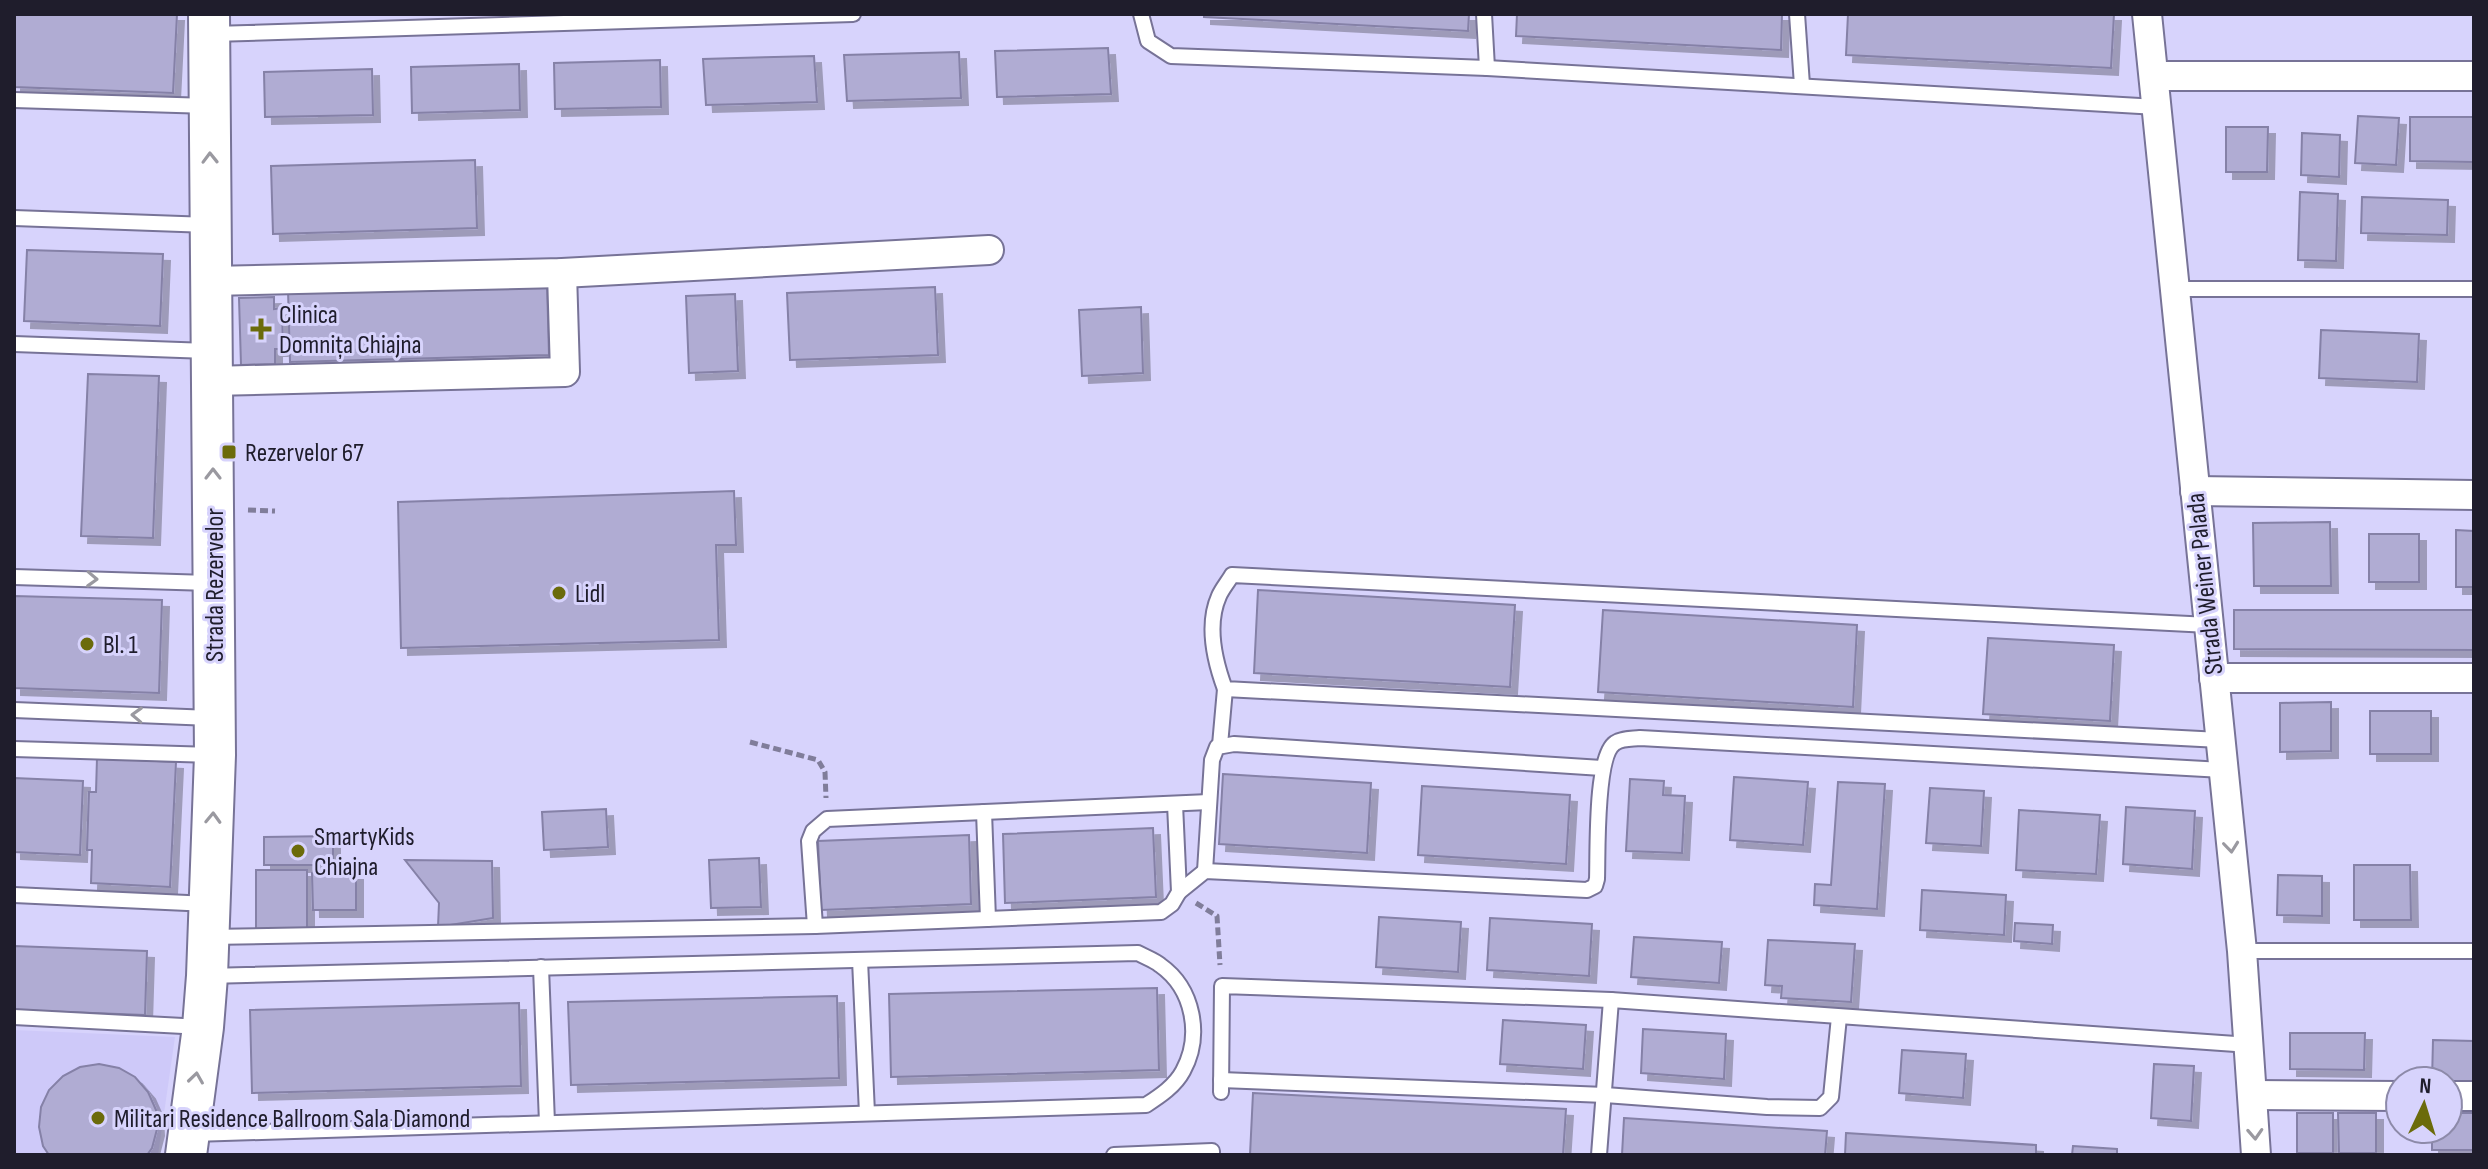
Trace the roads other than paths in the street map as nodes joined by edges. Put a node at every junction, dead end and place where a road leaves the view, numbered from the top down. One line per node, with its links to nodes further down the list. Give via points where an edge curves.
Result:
1 (853, 14): 6 (lane)
2 (1141, 14): 7 (lane, via 1148,41 1171,56)
3 (1484, 14): 7 (lane)
4 (1797, 14): 10 (lane)
5 (2147, 14): 8 (street, Strada Weiner Palada)
6 (209, 24): 12 (street, Strada Rezervelor)
7 (1487, 68): 10 (lane)
8 (2154, 76): 9 (street); 13 (street, Strada Weiner Palada)
9 (2474, 76)
10 (1802, 85): 13 (lane)
11 (14, 100): 12 (lane)
12 (209, 106): 15 (street, Strada Rezervelor, one-way to 12)
13 (2157, 107): 19 (street, Strada Weiner Palada)
14 (14, 218): 15 (lane)
15 (211, 225): 18 (street, Strada Rezervelor)
16 (989, 250): 17 (street)
17 (562, 273): 18 (street); 22 (street, via 565,372)
18 (211, 281): 22 (street, Strada Rezervelor)
19 (2175, 289): 20 (lane); 23 (street, Strada Weiner Palada)
20 (2474, 289)
21 (14, 344): 22 (lane)
22 (212, 366): 26 (street, Strada Rezervelor, one-way to 22)
23 (2195, 491): 24 (street); 27 (street, Strada Weiner Palada)
24 (2474, 495)
25 (14, 577): 26 (lane, one-way to 26)
26 (214, 583): 32 (street, Strada Rezervelor)
27 (2209, 625): 28 (street, Strada Weiner Palada); 30 (lane, via 1232,575 1218,598 1214,620 1213,641)
28 (2214, 678): 29 (street); 33 (street, Strada Weiner Palada)
29 (2474, 678)
30 (1225, 689): 33 (lane); 34 (lane)
31 (14, 710): 32 (lane, one-way to 31)
32 (215, 737): 35 (lane); 46 (street, Strada Rezervelor, one-way to 32)
33 (2220, 740): 37 (street, Strada Weiner Palada)
34 (1220, 745): 36 (lane); 38 (lane, via 1212,760)
35 (14, 749)
36 (1602, 768): 37 (lane, via 1612,745 1640,738); 41 (lane, via 1597,879 1587,890)
37 (2223, 770): 47 (street, Strada Weiner Palada, one-way to 47)
38 (1209, 802): 39 (lane); 41 (lane)
39 (1175, 804): 40 (lane); 42 (lane)
40 (984, 812): 44 (lane); 45 (lane, via 827,819 809,841)
41 (1205, 871): 42 (lane)
42 (1179, 892): 44 (lane, via 1161,912)
43 (14, 895): 46 (lane)
44 (988, 919): 45 (lane)
45 (815, 926): 46 (lane)
46 (208, 939): 50 (lane); 54 (street, Strada Rezervelor)
47 (2242, 951): 48 (lane); 55 (street, Strada Weiner Palada)
48 (2474, 951)
49 (860, 960): 50 (lane); 59 (lane); 59 (lane, via 1138,953 1174,978 1188,999 1194,1022 1192,1048 1182,1073 1146,1105)
50 (541, 967): 60 (lane)
51 (1611, 1000): 53 (lane); 56 (lane); 56 (lane, via 1222,986 1221,1086)
52 (14, 1017): 54 (lane)
53 (1839, 1017): 55 (lane); 56 (lane, via 1831,1097 1820,1108)
54 (203, 1027): 61 (street, Strada Rezervelor, one-way to 54)
55 (2250, 1045): 57 (street, Strada Weiner Palada)
56 (1605, 1095): 64 (lane)
57 (2253, 1095): 58 (street); 65 (street, Strada Weiner Palada, one-way to 65)
58 (2384, 1096)
59 (867, 1113): 60 (lane)
60 (547, 1123): 61 (lane)
61 (187, 1144)
62 (1212, 1153): 63 (lane)
63 (1114, 1155)
64 (1599, 1155)
65 (2256, 1155)

